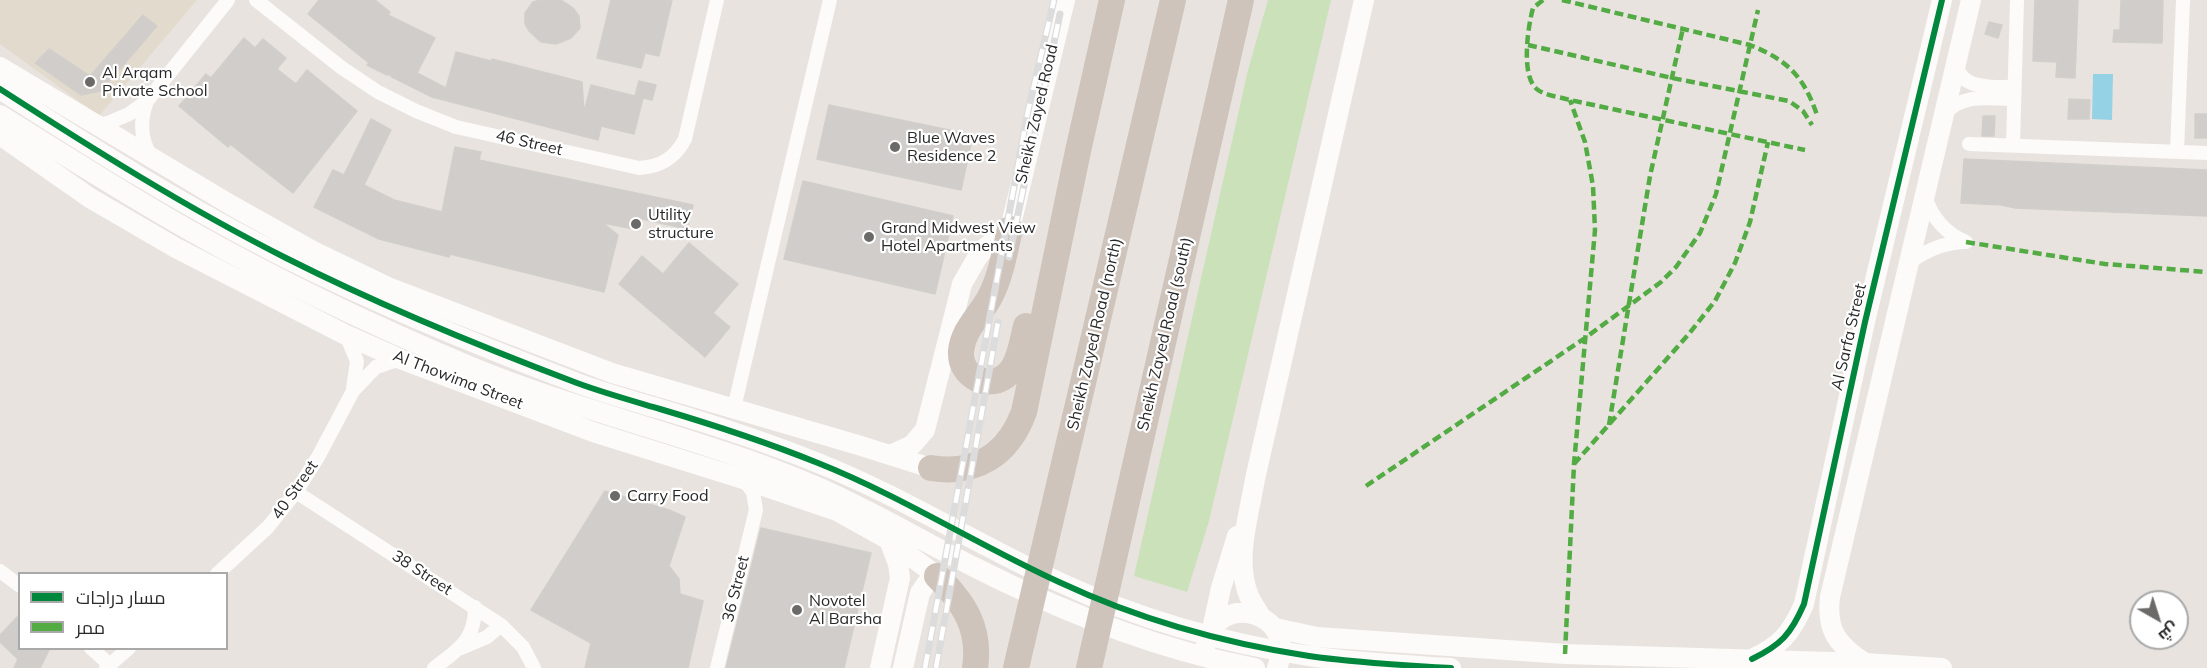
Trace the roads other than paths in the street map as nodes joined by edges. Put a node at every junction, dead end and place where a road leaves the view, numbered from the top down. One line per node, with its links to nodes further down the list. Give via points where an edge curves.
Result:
1 (228, 0): 18 (street)
2 (256, 0): 3 (street, 46 Street, via 342,68 416,111 456,127 649,168 667,161 685,139)
3 (717, 0)
4 (830, 0): 37 (street)
5 (1065, 0): 30 (street, Sheikh Zayed Road)
6 (1112, 0): 25 (highway)
7 (1173, 0): 69 (highway, Sheikh Zayed Road (north))
8 (1241, 0): 70 (highway, Sheikh Zayed Road (south))
9 (1365, 0): 43 (street)
10 (1942, 0): 59 (street, Al Sarfa Street, via 1865,322 1804,604 1781,642)
11 (1971, 0): 14 (street)
12 (2017, 0): 17 (street)
13 (2183, 0): 26 (street)
14 (1957, 57): 17 (street, via 1960,74 1973,84); 20 (street)
15 (0, 67): 21 (street)
16 (0, 89): 73 (street, via 200,212 405,314 583,385 823,465 991,550 1122,609 1184,629 1310,656)
17 (2014, 93): 20 (street, via 1965,99); 24 (street)
18 (147, 101): 21 (street, via 129,114); 28 (street, via 142,131)
19 (0, 115): 71 (street, via 191,232 392,332 572,404 815,486 977,568 1091,619 1176,648)
20 (1943, 116): 29 (street)
21 (97, 125): 28 (street)
22 (0, 135): 32 (street, Al Thowima Street, via 90,198 166,242)
23 (1969, 144): 24 (street)
24 (2013, 145): 26 (street)
25 (1078, 151): 30 (highway, via 1015,364 997,381 980,381 962,364 962,347 996,285); 41 (highway, via 1019,426 989,459 961,469)
26 (2177, 152): 27 (street)
27 (2207, 153)
28 (154, 159): 34 (street, via 313,251 388,287)
29 (1925, 195): 31 (street); 31 (street, via 1939,224 1966,242 1929,249)
30 (1010, 229): 40 (street, via 976,258 962,284 925,430 912,445)
31 (1909, 263): 60 (street, via 1828,613 1839,643)
32 (346, 335): 33 (street, Al Thowima Street); 36 (street, 40 Street, via 357,361)
33 (400, 359): 36 (street, 40 Street, via 376,367); 38 (street, Al Thowima Street)
34 (585, 363): 35 (street); 38 (street, via 597,385 595,400 585,412)
35 (636, 381): 37 (street); 39 (street, via 618,391 609,404 610,420)
36 (353, 391): 45 (street, 40 Street)
37 (734, 408): 40 (street)
38 (566, 422): 39 (street, Al Thowima Street)
39 (621, 440): 42 (street, Al Thowima Street)
40 (890, 455): 41 (street)
41 (931, 468)
42 (743, 478): 44 (street, Al Thowima Street); 46 (street, via 753,492)
43 (1255, 479): 53 (street, via 1243,548 1243,573 1249,596); 55 (street)
44 (780, 491): 46 (street, via 767,497); 47 (street, Al Thowima Street, via 837,511)
45 (296, 492): 49 (street, 40 Street, via 260,535); 52 (street, 38 Street)
46 (756, 510): 65 (street, 36 Street)
47 (889, 540): 50 (street, Al Thowima Street); 66 (street, via 900,578)
48 (0, 571): 51 (street)
49 (218, 572)
50 (936, 576): 67 (street, via 920,593); 68 (highway, via 962,604 970,620 975,638)
51 (18, 584)
52 (475, 608): 54 (street, 38 Street); 56 (street, via 471,633)
53 (1268, 622): 55 (street, via 1239,612 1219,621); 59 (street, via 1317,637 1554,653); 72 (street, via 1282,647)
54 (501, 625): 56 (street, via 479,642); 64 (street, 38 Street, via 523,647)
55 (1212, 629): 62 (street, via 1205,650)
56 (461, 648): 63 (street)
57 (93, 650): 61 (street)
58 (127, 650): 61 (street)
59 (1752, 659): 60 (street)
60 (1865, 663): 74 (street)
61 (108, 666)
62 (1207, 666)
63 (435, 668)
64 (534, 668)
65 (717, 668)
66 (880, 668)
67 (903, 668)
68 (975, 668)
69 (1016, 668)
70 (1089, 668)
71 (1255, 668)
72 (1277, 668)
73 (1451, 668)
74 (1942, 668)

